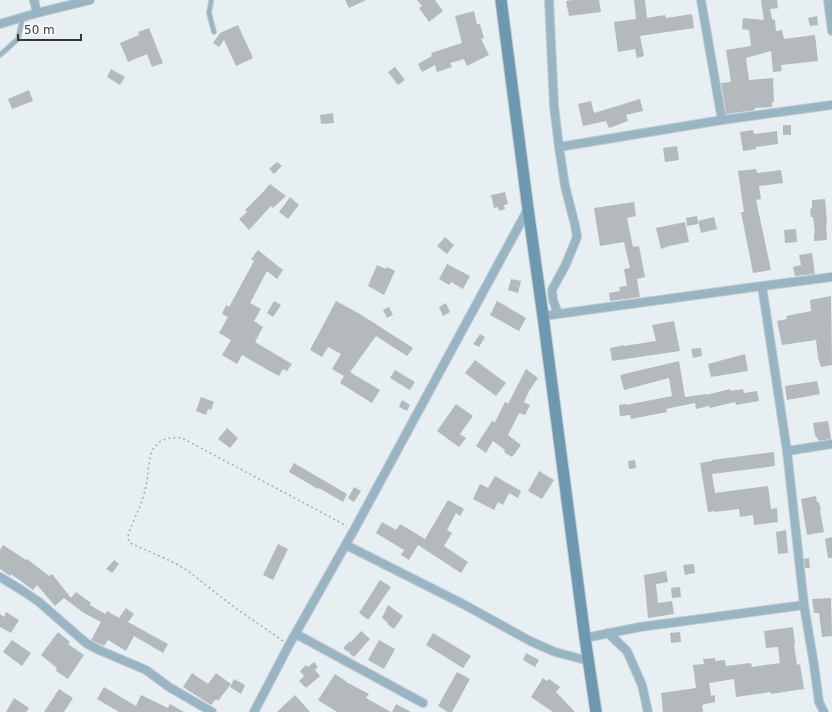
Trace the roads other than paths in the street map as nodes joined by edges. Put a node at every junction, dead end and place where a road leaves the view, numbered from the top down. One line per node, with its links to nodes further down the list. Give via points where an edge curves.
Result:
1 (34, 0): 8 (street)
2 (90, 0): 8 (street)
3 (210, 0): 12 (lane)
4 (501, 0): 17 (main road)
5 (549, 0): 16 (street, via 554,106)
6 (701, 0): 15 (street)
7 (828, 0): 11 (street)
8 (37, 13): 9 (street)
9 (23, 16): 10 (street); 13 (lane, via 18,39)
10 (0, 24)
11 (832, 31)
12 (214, 32)
13 (0, 55)
14 (832, 105): 15 (street)
15 (722, 120): 16 (street)
16 (559, 147): 20 (street, via 577,237 552,290)
17 (528, 209): 21 (main road); 24 (street)
18 (832, 277): 19 (street)
19 (762, 286): 20 (street); 23 (street)
20 (558, 314): 21 (street)
21 (543, 316): 29 (main road)
22 (832, 444): 23 (street)
23 (787, 451): 26 (street)
24 (346, 545): 28 (street); 30 (street, via 530,641 572,658)
25 (0, 577): 32 (street, via 39,602 86,643 146,670)
26 (804, 604): 27 (street); 36 (street, via 819,702)
27 (608, 633): 29 (street); 35 (street, via 627,651 642,685)
28 (296, 634): 31 (street); 33 (street)
29 (585, 638): 30 (main road)
30 (589, 661): 34 (main road)
31 (423, 704)
32 (212, 712)
33 (254, 712)
34 (596, 712)
35 (648, 712)
36 (824, 712)

